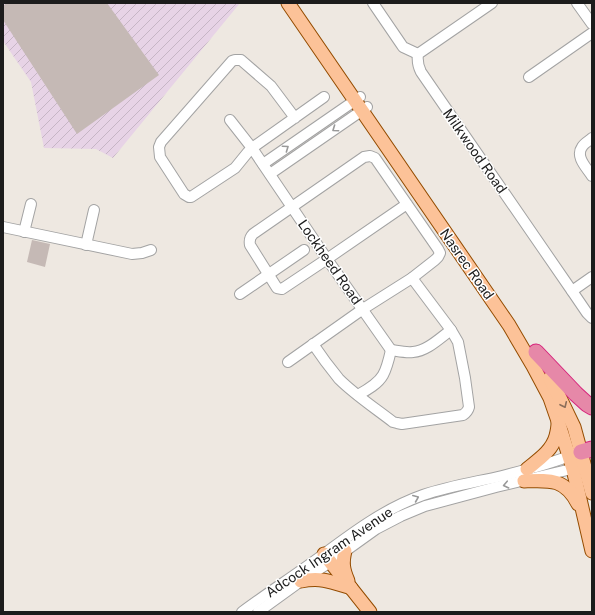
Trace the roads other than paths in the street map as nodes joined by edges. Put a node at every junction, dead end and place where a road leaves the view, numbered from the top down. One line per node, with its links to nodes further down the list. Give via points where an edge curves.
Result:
1 (288, 3): 11 (main road, Nasrec Road)
2 (295, 3): 11 (main road, Nasrec Road)
3 (373, 3): 8 (street, via 401,44)
4 (492, 3): 8 (street)
5 (577, 3): 6 (street)
6 (592, 24)
7 (592, 33): 9 (street)
8 (418, 54): 34 (street, Milkwood Road, via 421,72)
9 (529, 77)
10 (324, 97): 12 (street)
11 (361, 104): 14 (street); 16 (street, one-way to 16); 41 (main road, Nasrec Road); 45 (main road, Nasrec Road, via 509,325 550,398)
12 (295, 118): 17 (street); 17 (street, via 271,86 241,60 235,60 160,142 159,147 160,157 184,194 189,197 235,168)
13 (230, 120): 17 (street, Lockheed Road)
14 (309, 132): 16 (street); 18 (street, one-way to 14)
15 (592, 138): 20 (street, via 582,146 580,155)
16 (316, 142): 19 (street)
17 (252, 148): 18 (street, Lockheed Road)
18 (263, 164): 19 (street, Lockheed Road)
19 (270, 174): 23 (street, Lockheed Road)
20 (592, 176)
21 (31, 204): 26 (street)
22 (407, 204): 23 (street, via 375,158 370,156 364,157); 30 (street); 33 (street, via 440,253)
23 (292, 207): 30 (street, Lockheed Road); 31 (street, via 253,234 250,239 250,245)
24 (94, 210): 27 (street)
25 (3, 227): 26 (street)
26 (24, 232): 27 (street)
27 (86, 245): 28 (street, via 132,254)
28 (151, 250)
29 (304, 250): 31 (street)
30 (327, 259): 31 (street, via 282,289 277,288); 36 (street, Lockheed Road)
31 (268, 274): 35 (street)
32 (592, 277): 34 (street)
33 (412, 278): 36 (street); 38 (street)
34 (572, 291): 37 (street, Milkwood Road)
35 (240, 294)
36 (363, 309): 39 (street); 40 (street, Lockheed Road)
37 (592, 318)
38 (451, 330): 40 (street, via 430,346 418,351); 43 (street, via 458,342 465,378 469,407 465,414 402,424 393,422)
39 (313, 344): 42 (street); 43 (street, via 339,378)
40 (391, 350): 43 (street, via 381,378)
41 (536, 352): 44 (highway); 46 (main road, Nasrec Road, one-way to 46, via 574,427)
42 (288, 362)
43 (358, 396)
44 (592, 407)
45 (558, 421): 46 (main road, Nasrec Road); 47 (main road, via 551,447)
46 (580, 458): 47 (street, Adcock Ingram Avenue); 48 (main road, Nasrec Road); 49 (main road, Nasrec Road)
47 (525, 475): 49 (main road, via 566,488 573,495); 50 (street, Adcock Ingram Avenue, one-way to 50, via 496,487 425,506 401,516); 52 (street, Adcock Ingram Avenue, one-way to 47, via 370,521 396,506 456,485 503,475)
48 (592, 493)
49 (584, 516): 51 (main road, Nasrec Road)
50 (345, 551): 52 (street, Adcock Ingram Avenue); 54 (main road, via 343,568)
51 (592, 551)
52 (327, 558): 53 (street, Adcock Ingram Avenue); 54 (main road); 55 (street, Adcock Ingram Avenue)
53 (301, 581): 54 (main road, via 320,579); 56 (street, Adcock Ingram Avenue)
54 (351, 588): 57 (main road)
55 (242, 612)
56 (258, 612)
57 (370, 612)

